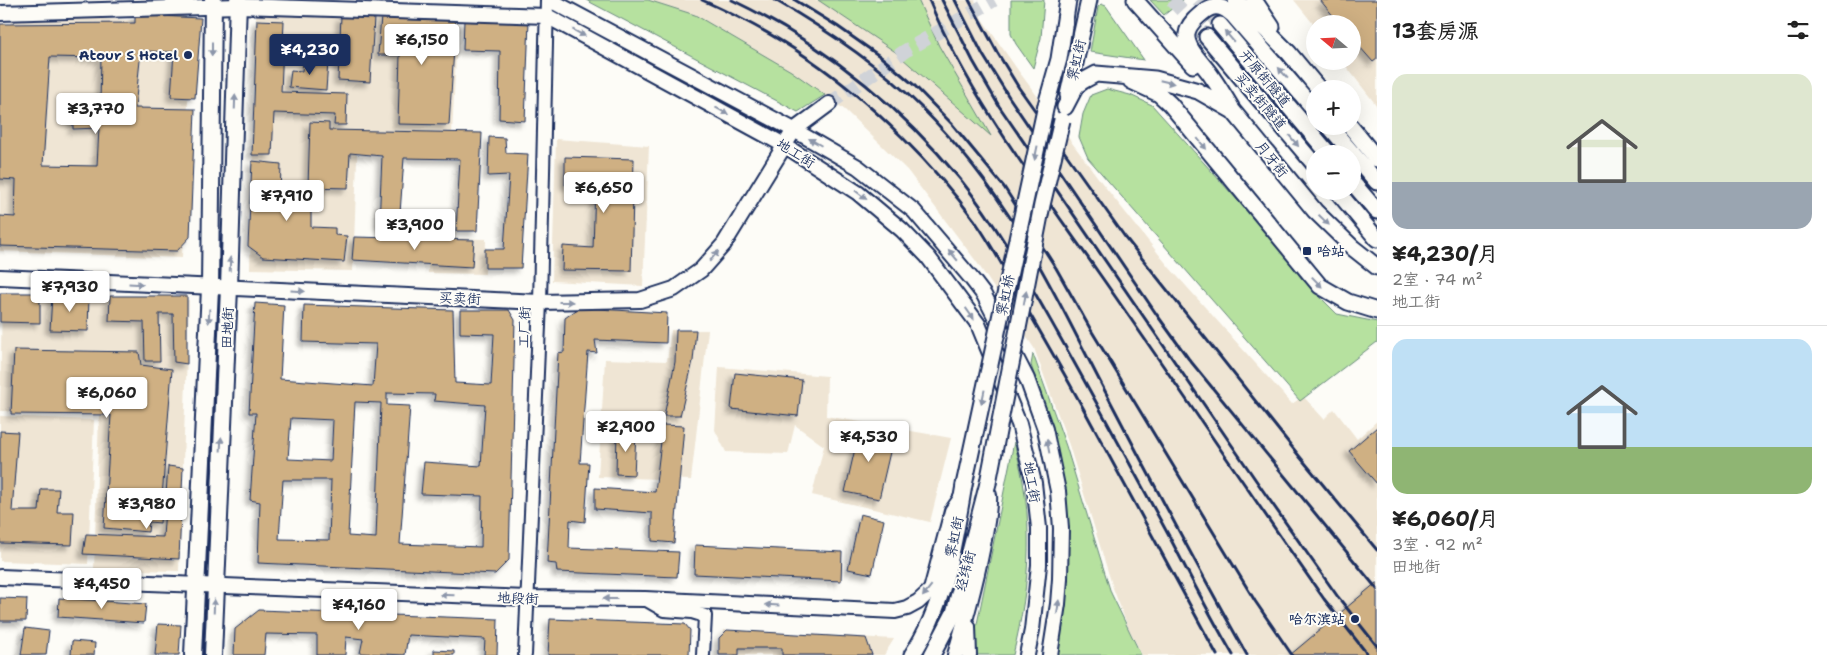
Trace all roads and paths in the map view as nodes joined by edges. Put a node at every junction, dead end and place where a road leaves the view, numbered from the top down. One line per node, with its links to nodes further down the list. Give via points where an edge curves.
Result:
1 (1068, 0): 18 (main road, 霁虹街, via 1059,59)
2 (1089, 0): 20 (main road, 霁虹街)
3 (1135, 0): 19 (main road, 月牙街)
4 (1236, 0): 13 (main road)
5 (1254, 0): 13 (main road)
6 (555, 2): 10 (main road); 21 (main road, 地工街)
7 (238, 3): 8 (main road, 地工街); 10 (main road, 地工街); 36 (highway, 田地街, one-way to 7)
8 (213, 4): 9 (main road, 地工街); 35 (highway, 田地街, one-way to 35)
9 (0, 13)
10 (547, 16): 24 (main road, 地工街, one-way to 24); 37 (street, 工厂街)
11 (1220, 25): 25 (main road, 开原街隧道, one-way to 11)
12 (1207, 36): 26 (main road, 买卖街隧道, one-way to 26)
13 (1289, 53): 15 (main road)
14 (1111, 75): 19 (main road, 月牙街, one-way to 19, via 1138,76 1179,85 1198,91); 20 (main road, 月牙街, via 1096,74 1076,86); 38 (main road, one-way to 38, via 1146,87 1170,104 1320,286 1348,302)
15 (1312, 80)
16 (1306, 100): 19 (main road, one-way to 19, via 1233,15 1214,6 1194,21 1187,39)
17 (828, 104): 21 (main road, 买卖街)
18 (1046, 105): 40 (main road, 霁虹桥, one-way to 40, bridge)
19 (1233, 111): 33 (main road, 月牙街, one-way to 33, via 1315,211)
20 (1064, 114): 39 (main road, 霁虹桥, one-way to 20, bridge, via 1042,205)
21 (794, 130): 24 (main road, 买卖街); 57 (main road, 地工街, one-way to 21, via 1060,579 1058,491 1044,429 1027,379 984,295 919,217 858,167)
22 (1337, 135): 28 (main road)
23 (1357, 135): 27 (main road)
24 (784, 145): 37 (main road, 买卖街, one-way to 24, via 640,300 674,289 689,280 724,244); 56 (main road, 地工街, one-way to 56, via 858,193 902,230 928,257 978,324 1020,424 1034,482 1039,564)
25 (1320, 145)
26 (1306, 154)
27 (1377, 159)
28 (1377, 182)
29 (1361, 192): 31 (main road)
30 (1344, 200): 32 (main road)
31 (1377, 211)
32 (1377, 239)
33 (1377, 267)
34 (0, 277): 35 (main road, 买卖街, one-way to 35)
35 (210, 288): 36 (main road, 买卖街); 42 (highway, 田地街, one-way to 42)
36 (229, 288): 37 (main road, 买卖街, one-way to 37); 43 (highway, 田地街, one-way to 36)
37 (540, 302): 45 (street, 工厂街)
38 (1377, 311)
39 (988, 483): 47 (main road, 霁虹街, via 990,504); 53 (main road, 经纬街, via 954,613)
40 (963, 491): 44 (main road, 霁虹街); 46 (main road, 地段街, one-way to 46, via 952,511 931,590 907,608 895,611)
41 (0, 577): 42 (main road, 地段街)
42 (195, 584): 43 (main road, 地段街); 48 (highway, 田地街)
43 (215, 585): 45 (main road, 地段街, one-way to 43); 49 (highway, 田地街, one-way to 43)
44 (943, 589): 52 (main road, 经纬街, via 928,629)
45 (528, 598): 46 (main road, 地段街, one-way to 45); 50 (street, 工厂街)
46 (645, 599): 51 (street, via 664,610 705,616)
47 (968, 613): 54 (main road, 霁虹街); 55 (main road, 霁虹街)
48 (193, 655)
49 (213, 655)
50 (525, 655)
51 (704, 655)
52 (912, 655)
53 (932, 655)
54 (955, 655)
55 (969, 655)
56 (1027, 655)
57 (1050, 655)

